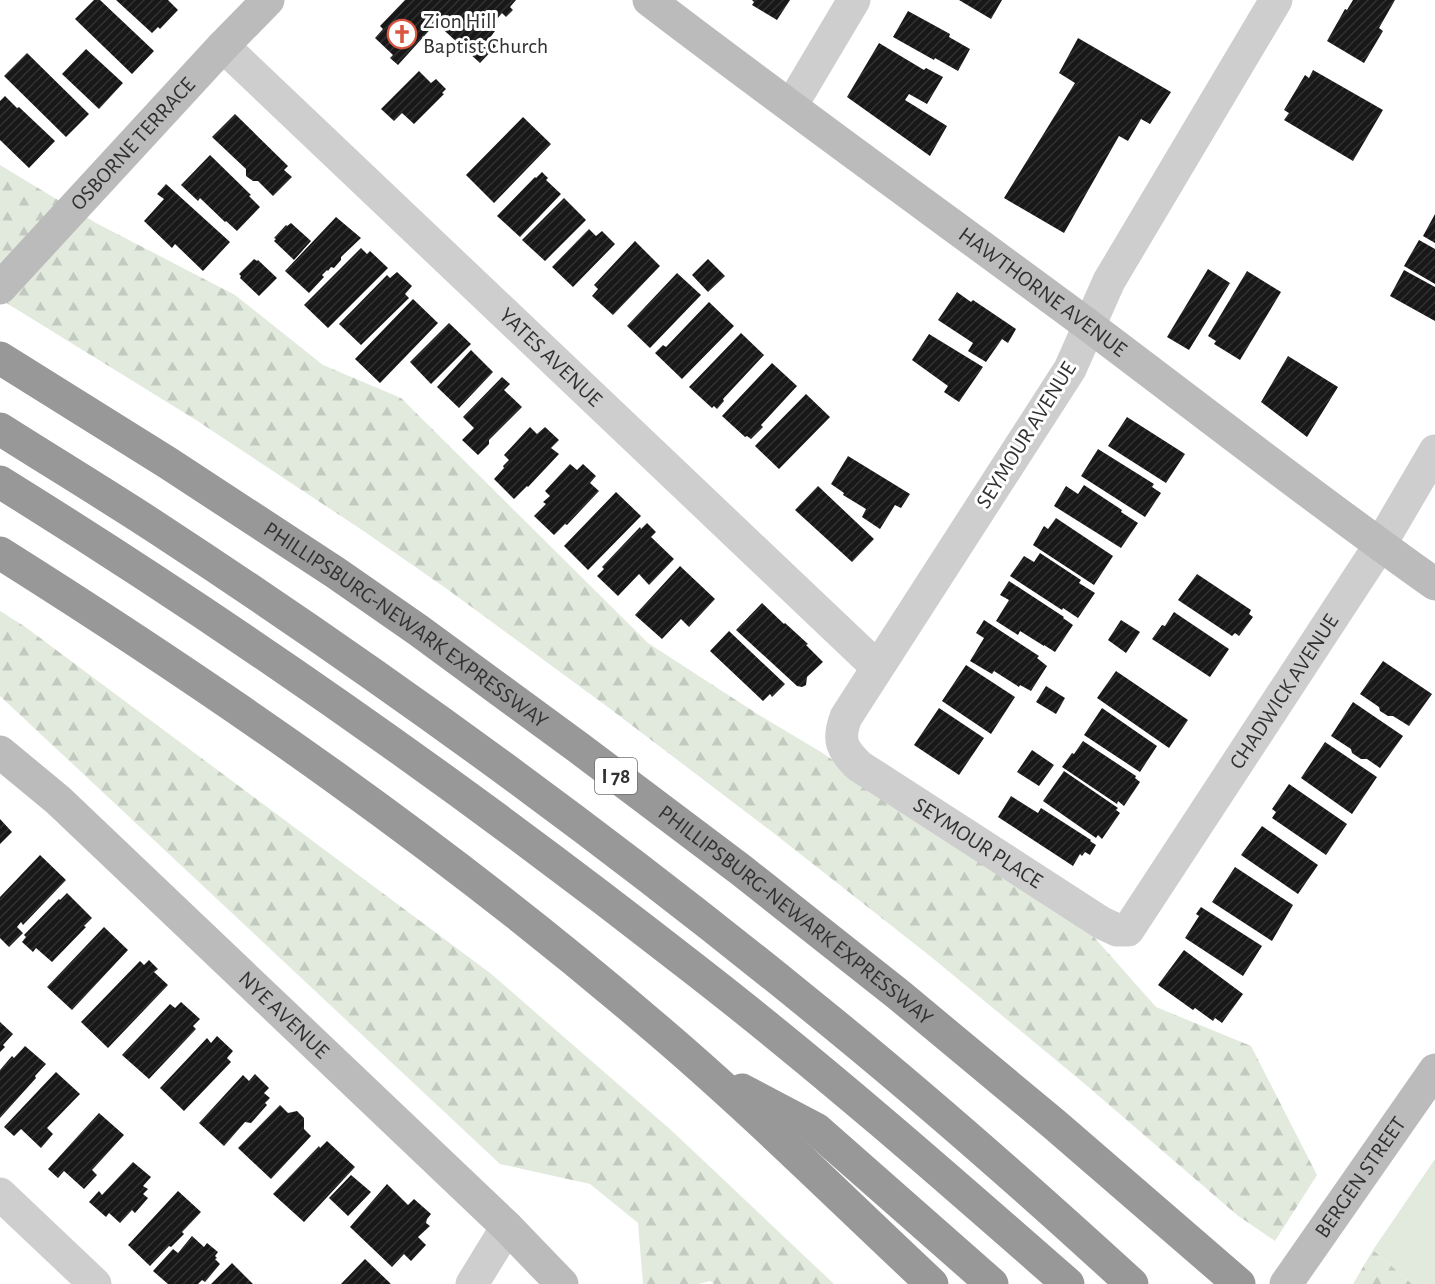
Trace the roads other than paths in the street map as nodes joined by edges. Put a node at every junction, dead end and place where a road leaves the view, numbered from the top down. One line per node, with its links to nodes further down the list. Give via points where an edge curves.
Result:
1 (268, 0): 5 (street, OSBORNE TERRACE)
2 (649, 0): 6 (street, HAWTHORNE AVENUE)
3 (854, 0): 6 (street)
4 (1276, 0): 8 (street, SEYMOUR AVENUE, via 1109,281)
5 (231, 38): 7 (street, OSBORNE TERRACE); 16 (street, YATES AVENUE)
6 (791, 106): 8 (street, HAWTHORNE AVENUE)
7 (1, 287)
8 (1089, 326): 13 (street, HAWTHORNE AVENUE); 16 (street, SEYMOUR AVENUE, via 1070,369)
9 (0, 358): 24 (highway, PHILLIPSBURG-NEWARK EXPRESSWAY / I 78, via 336,573 571,742 881,981)
10 (0, 429): 31 (highway, I 78, via 239,582 568,816 807,1001)
11 (1435, 451): 13 (street, CHADWICK AVENUE)
12 (0, 482): 30 (highway, via 284,668 532,844 762,1024)
13 (1380, 545): 15 (street, HAWTHORNE AVENUE); 19 (street, CHADWICK AVENUE)
14 (0, 553): 20 (highway, via 232,705 408,830 527,922)
15 (1435, 584)
16 (883, 658): 17 (street, SEYMOUR AVENUE, via 846,717)
17 (840, 740): 19 (street, SEYMOUR PLACE, via 859,766 1102,923)
18 (0, 752): 23 (street, NYE AVENUE, via 58,801)
19 (1128, 930)
20 (701, 1068): 28 (highway); 29 (highway, via 816,1130)
21 (1435, 1070): 34 (street, BERGEN STREET)
22 (0, 1194): 25 (street)
23 (507, 1227): 26 (street); 27 (street, NYE AVENUE)
24 (1194, 1246): 32 (highway); 33 (highway, PHILLIPSBURG-NEWARK EXPRESSWAY / I 78)
25 (95, 1284)
26 (472, 1284)
27 (562, 1284)
28 (932, 1284)
29 (992, 1284)
30 (1068, 1284)
31 (1132, 1284)
32 (1233, 1284)
33 (1239, 1284)
34 (1286, 1284)

